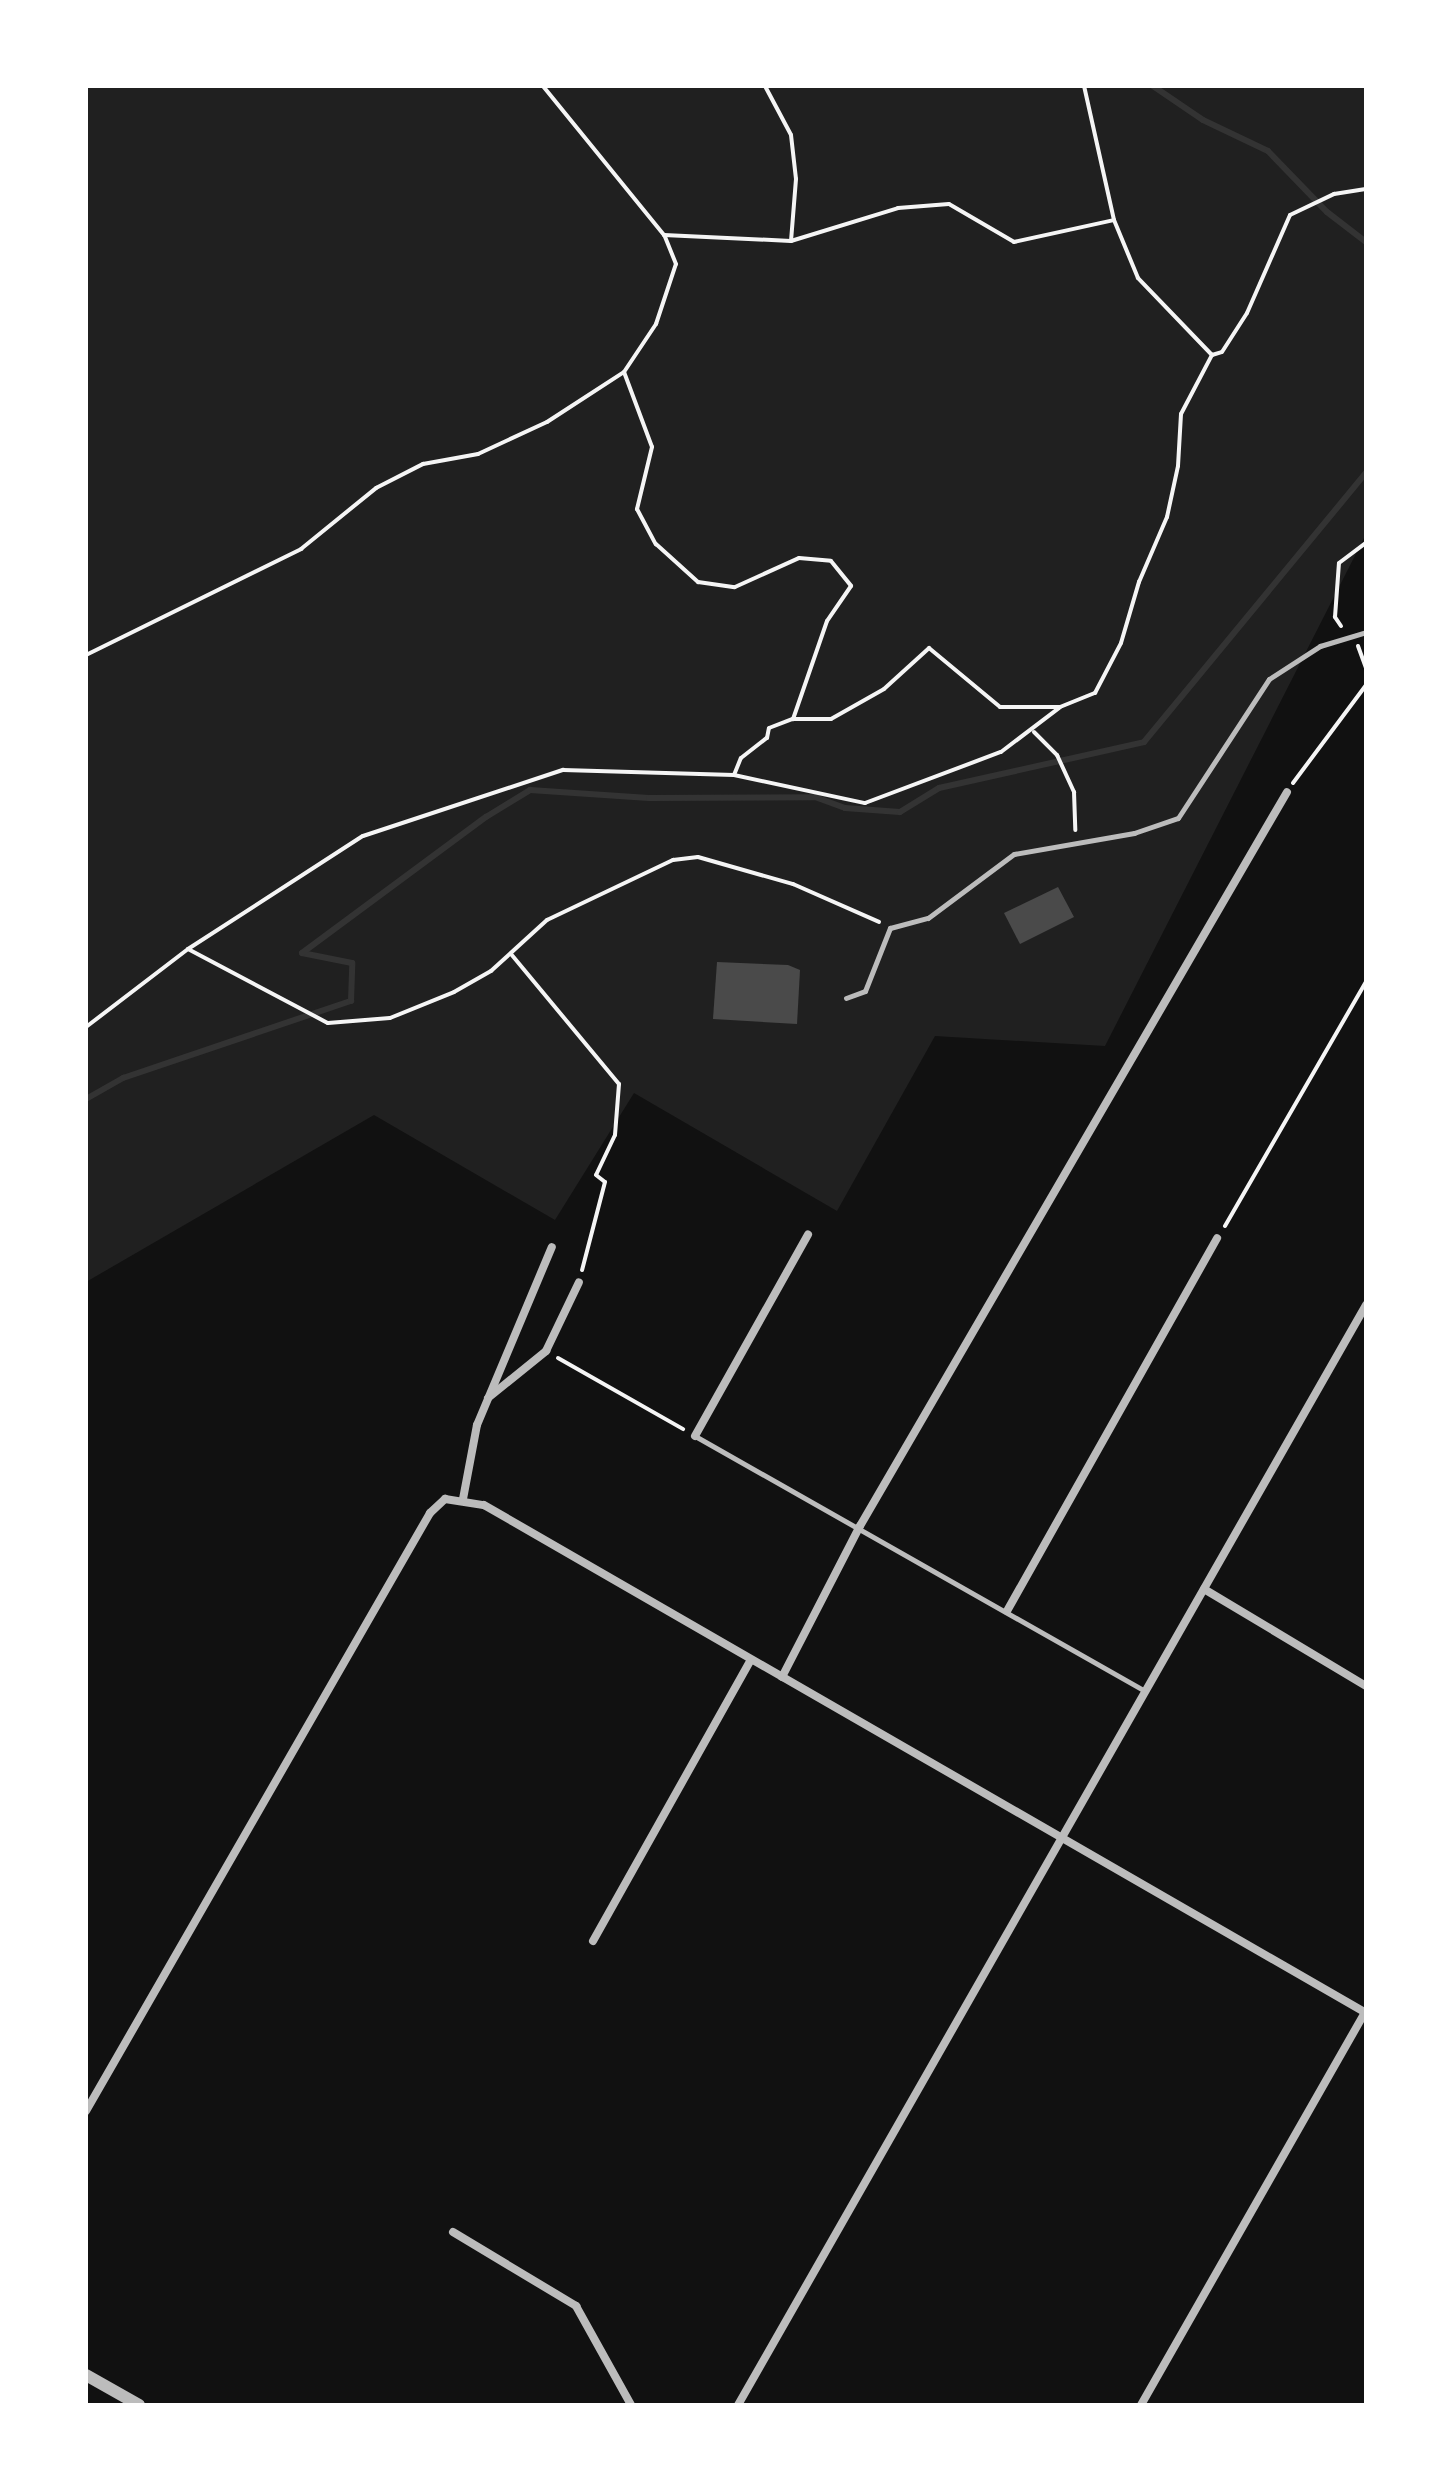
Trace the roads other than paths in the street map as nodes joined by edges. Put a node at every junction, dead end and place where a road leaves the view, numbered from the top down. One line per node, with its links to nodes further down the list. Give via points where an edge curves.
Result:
1 (1366, 632): 3 (lane, via 1350,633 1269,679 1178,818 1134,833 1014,854 928,918 890,928 865,991)
2 (1287, 792): 12 (street)
3 (846, 998)
4 (808, 1235): 10 (street)
5 (1217, 1238): 14 (street)
6 (552, 1247): 9 (street)
7 (579, 1282): 9 (street, via 546,1351)
8 (1366, 1305): 13 (street)
9 (488, 1398): 11 (street, via 477,1425)
10 (695, 1436): 12 (lane)
11 (463, 1499): 15 (street, via 484,1505); 22 (street, via 445,1499 430,1513)
12 (860, 1526): 14 (lane); 16 (street)
13 (1204, 1589): 17 (street); 18 (street)
14 (1007, 1611): 18 (lane)
15 (751, 1660): 16 (street); 20 (street)
16 (782, 1677): 19 (street)
17 (1366, 1686)
18 (1145, 1691): 19 (street)
19 (1060, 1839): 21 (street); 27 (street)
20 (593, 1941)
21 (1366, 2013): 28 (street)
22 (86, 2111)
23 (453, 2232): 26 (street, via 576,2306)
24 (86, 2375): 25 (street)
25 (139, 2405)
26 (631, 2405)
27 (738, 2405)
28 (1141, 2405)

